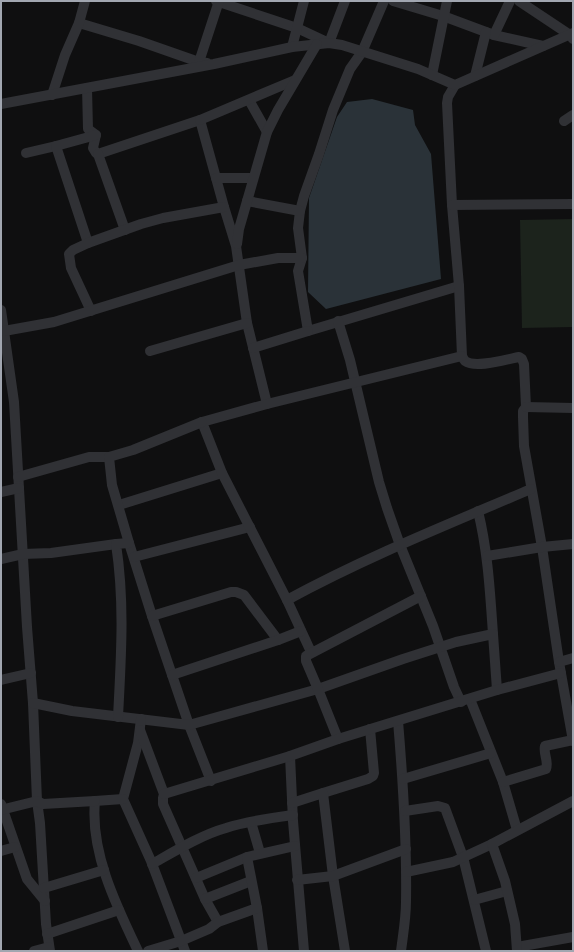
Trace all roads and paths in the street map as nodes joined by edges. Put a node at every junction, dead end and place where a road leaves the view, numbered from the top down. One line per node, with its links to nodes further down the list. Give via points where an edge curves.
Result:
1 (84, 1): 11 (street)
2 (218, 1): 12 (street); 20 (street)
3 (304, 1): 12 (street)
4 (345, 1): 15 (street)
5 (384, 1): 19 (street)
6 (393, 1): 10 (street)
7 (447, 1): 10 (street)
8 (510, 1): 13 (street)
9 (519, 1): 14 (street)
10 (443, 16): 13 (street); 22 (street)
11 (79, 22): 20 (street); 27 (street)
12 (297, 28): 15 (street); 18 (street)
13 (490, 33): 17 (street); 23 (street)
14 (572, 35): 17 (street)
15 (329, 43): 16 (street); 19 (street)
16 (317, 44): 18 (street); 24 (street)
17 (543, 46): 23 (street)
18 (292, 47): 21 (street)
19 (362, 52): 22 (street); 44 (street, via 350,69 333,110)
20 (199, 62): 21 (street)
21 (214, 64): 26 (street)
22 (432, 75): 25 (street)
23 (475, 76): 25 (street)
24 (295, 80): 28 (street); 33 (street)
25 (455, 85): 42 (street, via 447,102)
26 (87, 88): 27 (street); 34 (street, via 88,130)
27 (52, 95): 29 (street)
28 (249, 100): 31 (street); 33 (street)
29 (1, 104)
30 (573, 115): 32 (street)
31 (200, 120): 37 (street); 38 (street)
32 (564, 121)
33 (267, 132): 39 (street)
34 (96, 135): 35 (street); 37 (street, via 93,148)
35 (56, 146): 36 (street); 46 (street)
36 (26, 153)
37 (98, 154): 45 (street)
38 (216, 178): 39 (street); 43 (street)
39 (253, 178): 40 (street)
40 (246, 202): 44 (street); 47 (street)
41 (573, 204): 42 (street)
42 (452, 205): 50 (street)
43 (224, 207): 45 (street, via 163,218); 47 (street)
44 (300, 211): 48 (street, via 298,228)
45 (125, 230): 46 (street)
46 (88, 243): 52 (street, via 73,250 69,258)
47 (236, 246): 49 (street)
48 (302, 258): 49 (street, via 278,258); 57 (street, via 298,271)
49 (240, 265): 52 (street); 55 (street)
50 (459, 286): 54 (street); 60 (street)
51 (1, 310): 53 (street)
52 (91, 311): 56 (street, via 54,322)
53 (2, 320): 56 (street)
54 (338, 321): 57 (street); 62 (street)
55 (247, 323): 58 (street); 59 (street)
56 (4, 331): 61 (street)
57 (308, 331): 58 (street)
58 (253, 348): 63 (street)
59 (150, 351)
60 (462, 356): 62 (street); 64 (street, via 465,361 478,364 519,357 522,359)
61 (5, 374): 69 (street, via 14,402)
62 (355, 382): 63 (street); 79 (street, via 379,482)
63 (267, 404): 66 (street)
64 (526, 407): 65 (street); 71 (street, via 523,411 522,428)
65 (573, 408)
66 (202, 422): 67 (street); 68 (street)
67 (109, 457): 69 (street, via 89,457); 73 (street, via 112,485)
68 (222, 473): 73 (street); 75 (street)
69 (18, 477): 70 (street)
70 (19, 488): 72 (street); 81 (street)
71 (531, 489): 74 (street); 80 (street)
72 (1, 492)
73 (119, 504): 76 (street)
74 (478, 512): 79 (street); 82 (street)
75 (250, 527): 83 (street); 86 (street)
76 (129, 543): 77 (street); 83 (street)
77 (116, 544): 81 (street); 104 (street, via 121,575 122,634)
78 (573, 544): 80 (street)
79 (400, 545): 85 (street); 86 (street, via 325,579)
80 (542, 547): 82 (street); 94 (street)
81 (23, 554): 84 (street); 95 (street)
82 (487, 556): 89 (street)
83 (134, 557): 87 (street)
84 (1, 559)
85 (420, 596): 91 (street); 92 (street)
86 (287, 600): 88 (street)
87 (152, 616): 90 (street, via 236,592 244,595); 97 (street)
88 (301, 630): 90 (street); 92 (street)
89 (493, 634): 91 (street); 100 (street)
90 (278, 640): 97 (street)
91 (440, 647): 99 (street); 101 (street, via 454,687)
92 (311, 652): 99 (street, via 306,656 306,661)
93 (573, 658): 94 (street)
94 (559, 662): 96 (street)
95 (31, 673): 98 (street); 102 (street)
96 (561, 673): 100 (street); 103 (street)
97 (172, 676): 107 (street)
98 (1, 680)
99 (318, 689): 107 (street); 110 (street)
100 (497, 690): 101 (street)
101 (466, 700): 106 (street); 112 (street)
102 (33, 704): 104 (street); 120 (street)
103 (571, 713): 111 (street)
104 (118, 717): 105 (street)
105 (141, 719): 107 (street); 109 (street)
106 (398, 721): 108 (street); 114 (street)
107 (189, 725): 115 (street)
108 (370, 729): 110 (street); 118 (street, via 373,776)
109 (140, 730): 117 (street); 119 (street)
110 (338, 739): 113 (street)
111 (573, 740): 116 (street, via 546,746 546,769)
112 (491, 753): 114 (street); 116 (street)
113 (290, 756): 115 (street); 123 (street)
114 (403, 779): 125 (street)
115 (211, 781): 117 (street)
116 (502, 782): 128 (street)
117 (164, 794): 132 (street, via 163,804)
118 (323, 794): 123 (street); 141 (street)
119 (123, 798): 121 (street); 138 (street)
120 (37, 801): 121 (street, via 42,804); 124 (street); 145 (street)
121 (95, 801): 139 (street, via 95,837)
122 (573, 801): 128 (street)
123 (292, 803): 126 (street)
124 (2, 807): 131 (street)
125 (405, 810): 133 (street); 137 (street, via 438,806 445,808)
126 (293, 815): 127 (street); 130 (street)
127 (251, 822): 132 (street, via 225,828); 135 (street)
128 (517, 830): 129 (street)
129 (492, 844): 137 (street); 146 (street)
130 (295, 846): 135 (street); 143 (street)
131 (15, 847): 134 (street); 149 (street, via 27,879)
132 (182, 848): 138 (street); 142 (street)
133 (406, 849): 140 (street); 141 (street)
134 (1, 851)
135 (260, 854): 136 (street)
136 (248, 857): 142 (street); 144 (street)
137 (463, 858): 140 (street); 148 (street)
138 (152, 864): 155 (street)
139 (104, 870): 145 (street); 151 (street)
140 (406, 872): 165 (street)
141 (333, 876): 143 (street); 164 (street)
142 (196, 878): 147 (street)
143 (297, 880): 163 (street)
144 (251, 881): 147 (street); 150 (street)
145 (44, 888): 149 (street)
146 (507, 891): 148 (street); 157 (street, via 515,924)
147 (205, 899): 152 (street)
148 (474, 900): 166 (street)
149 (45, 901): 153 (street)
150 (256, 908): 152 (street); 162 (street)
151 (120, 910): 153 (street); 159 (street)
152 (218, 922): 155 (street, via 213,927)
153 (47, 934): 156 (street)
154 (573, 937): 157 (street)
155 (181, 941): 160 (street); 161 (street)
156 (50, 949): 158 (street)
157 (517, 949)
158 (34, 951)
159 (138, 951)
160 (148, 951)
161 (185, 951)
162 (263, 951)
163 (304, 951)
164 (345, 951)
165 (402, 951)
166 (486, 951)

